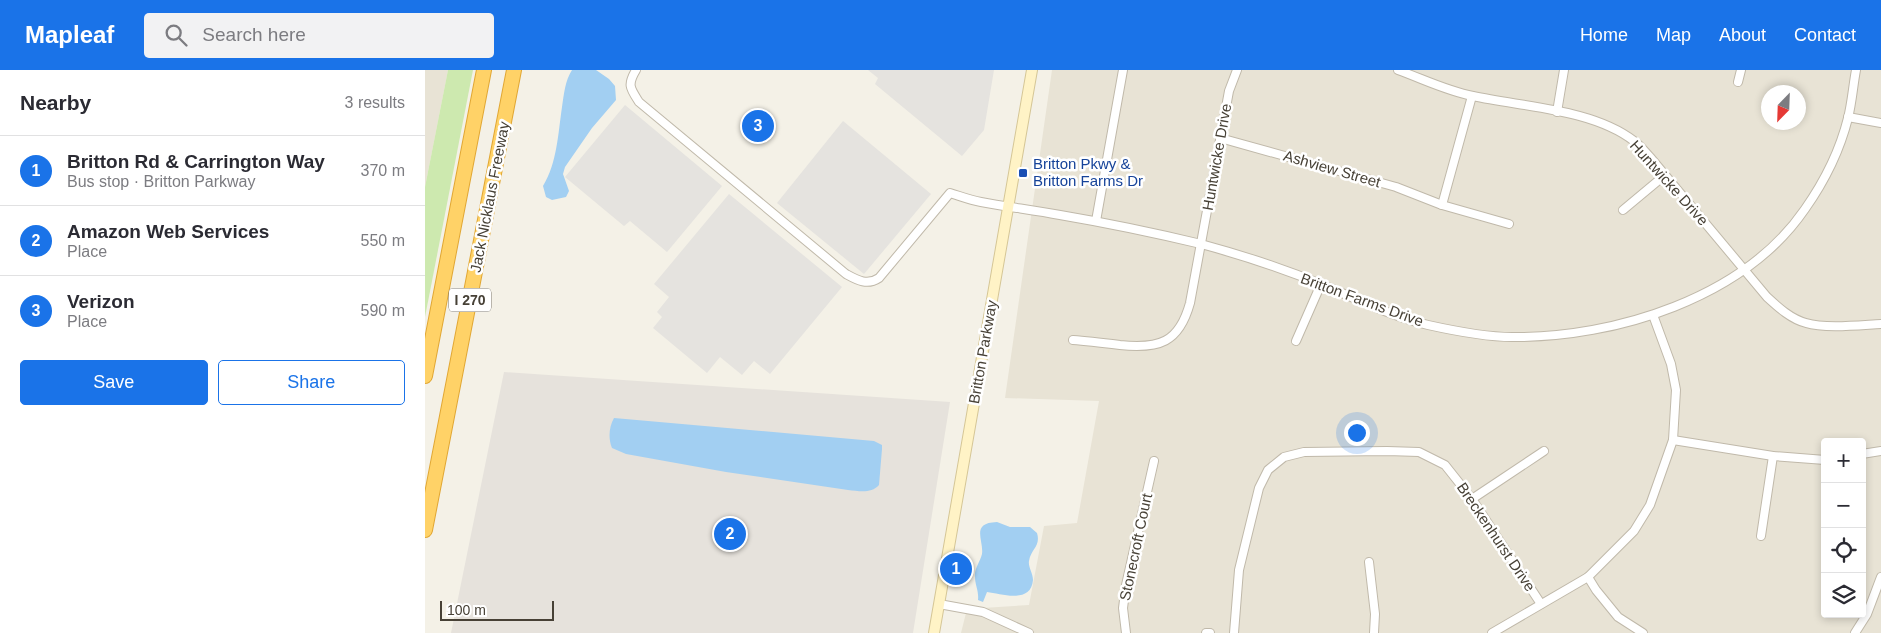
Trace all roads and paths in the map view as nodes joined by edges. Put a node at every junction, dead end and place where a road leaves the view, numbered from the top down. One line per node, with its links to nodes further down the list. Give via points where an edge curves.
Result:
1 (485, 70): 30 (highway, Jack Nicklaus Freeway / I 270)
2 (514, 70): 39 (highway, Jack Nicklaus Freeway / I 270)
3 (636, 70): 19 (street, Britton Farms Drive, via 630,88 639,102 846,274 860,281 873,282 879,278 950,193 979,202)
4 (1032, 70): 19 (main road, Britton Parkway)
5 (1123, 70): 21 (street)
6 (1237, 70): 16 (street, Huntwicke Drive, via 1229,91)
7 (1398, 70): 12 (street, Huntwicke Drive)
8 (1564, 70): 13 (street)
9 (1741, 70): 11 (street)
10 (1856, 70): 14 (street, Britton Farms Drive)
11 (1738, 82)
12 (1472, 96): 13 (street, Huntwicke Drive); 18 (street)
13 (1557, 112): 17 (street, Huntwicke Drive, via 1595,120 1616,129 1635,141)
14 (1848, 117): 15 (street); 24 (street, Britton Farms Drive, via 1837,150 1804,211)
15 (1881, 123)
16 (1221, 138): 18 (street, Ashview Street, via 1396,187); 23 (street, Huntwicke Drive)
17 (1665, 175): 20 (street); 24 (street, Huntwicke Drive)
18 (1442, 205): 22 (street, Ashview Street)
19 (1009, 206): 21 (street, Britton Farms Drive); 44 (main road, Britton Parkway)
20 (1623, 210)
21 (1095, 221): 23 (street, Britton Farms Drive)
22 (1509, 224)
23 (1201, 244): 25 (street, Britton Farms Drive); 28 (street, Huntwicke Drive, via 1186,317 1172,338 1149,347)
24 (1744, 270): 26 (street, Britton Farms Drive, via 1703,294); 27 (street, Huntwicke Drive, via 1772,302 1807,324)
25 (1321, 284): 26 (street, Britton Farms Drive, via 1370,306 1424,324 1511,338 1565,335); 29 (street)
26 (1653, 315): 31 (street, via 1671,364 1676,390)
27 (1881, 324)
28 (1073, 340)
29 (1296, 341)
30 (425, 376)
31 (1673, 440): 35 (street); 43 (street, via 1650,505 1634,531)
32 (1881, 451): 34 (street)
33 (1544, 452): 38 (street)
34 (1866, 453)
35 (1773, 456): 36 (street); 40 (street)
36 (1821, 460)
37 (1154, 461): 49 (street, Stonecroft Court, via 1126,585 1123,608)
38 (1473, 499): 45 (street, Breckenhurst Drive); 52 (street, Breckenhurst Drive, via 1445,465 1419,452 1304,452 1284,457 1268,470 1259,488 1239,570)
39 (425, 530)
40 (1761, 536)
41 (1369, 562): 53 (street)
42 (1881, 576): 55 (street, via 1867,614)
43 (1588, 577): 45 (street); 54 (street, via 1618,617)
44 (939, 604): 47 (main road, Britton Parkway); 48 (street, via 983,612)
45 (1541, 604): 46 (street)
46 (1495, 632)
47 (934, 633)
48 (1029, 633)
49 (1126, 633)
50 (1206, 633): 51 (street)
51 (1211, 633)
52 (1234, 633)
53 (1374, 633)
54 (1643, 633)
55 (1855, 633)

